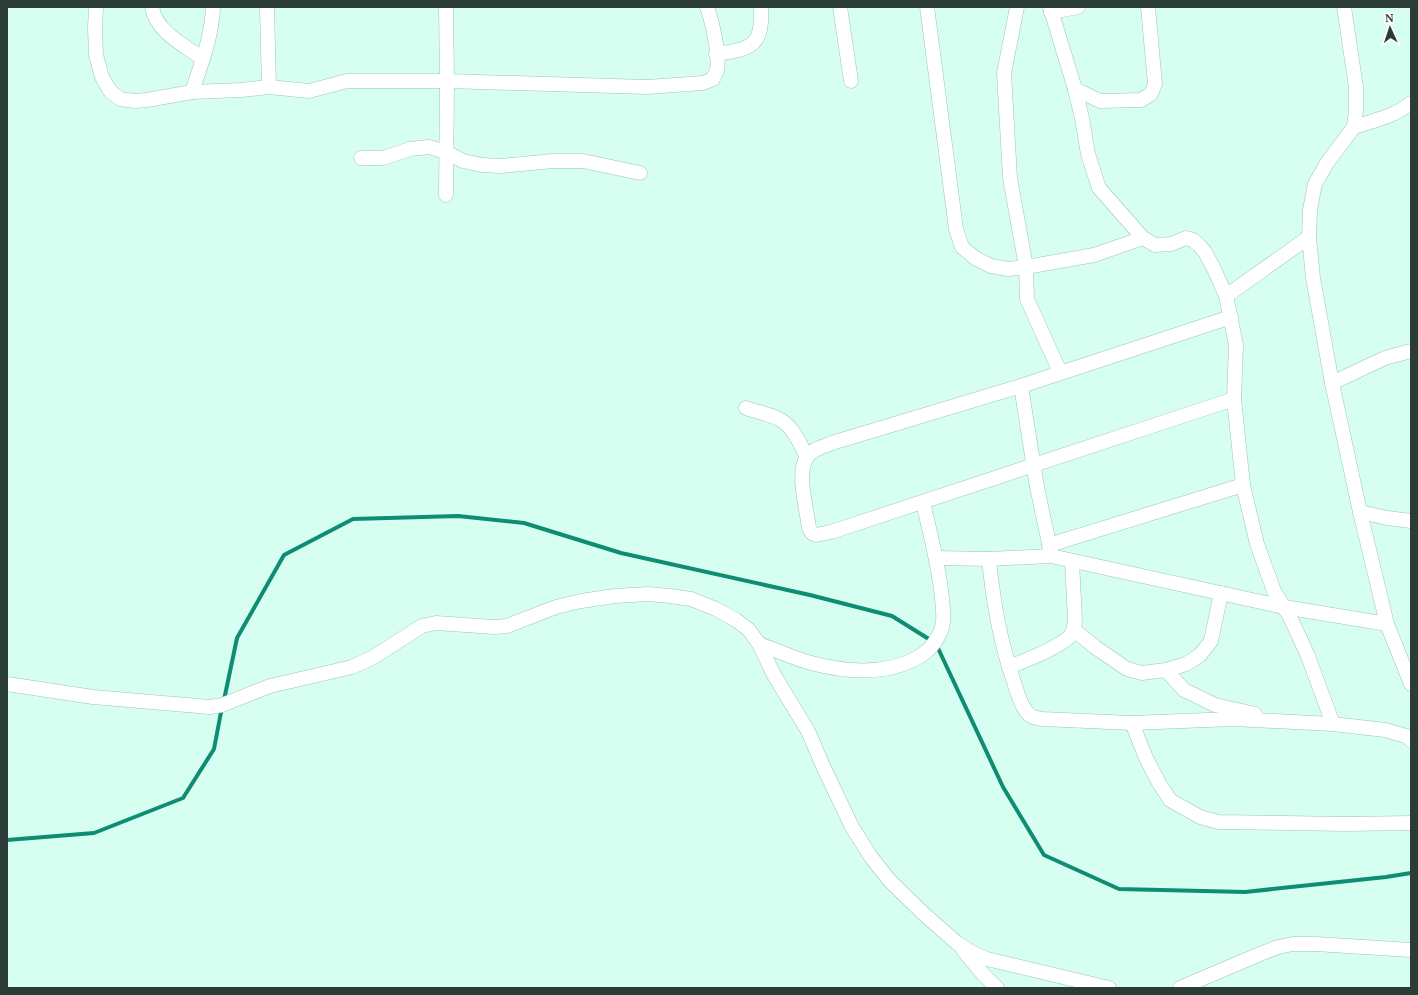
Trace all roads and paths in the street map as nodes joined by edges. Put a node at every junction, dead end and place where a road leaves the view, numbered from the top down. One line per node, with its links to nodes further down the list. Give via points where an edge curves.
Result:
1 (96, 7): 23 (street, via 96,55 102,77 110,91 120,99 135,101)
2 (152, 7): 18 (street, via 156,20 167,33)
3 (213, 7): 18 (street)
4 (267, 7): 21 (street)
5 (446, 7): 19 (street)
6 (707, 7): 17 (street)
7 (761, 7): 17 (street, via 760,34 754,44 732,52)
8 (840, 7): 20 (street)
9 (927, 7): 32 (street, via 956,229 962,247 975,258 991,266 1008,269)
10 (1017, 7): 32 (street, via 1004,73 1010,178)
11 (1078, 7): 15 (street)
12 (1148, 7): 22 (street, via 1156,84 1151,94 1141,100 1100,101)
13 (1344, 7): 16 (street)
14 (1355, 7): 16 (street)
15 (1050, 9): 22 (street)
16 (1348, 30): 25 (street, via 1356,87)
17 (716, 54): 19 (street, via 717,70 713,79 696,84 647,87)
18 (203, 59): 23 (street)
19 (447, 81): 21 (street, via 347,81 308,91); 26 (street)
20 (851, 81)
21 (269, 86): 23 (street)
22 (1075, 89): 31 (street, via 1088,154 1099,188)
23 (192, 92)
24 (1411, 103): 25 (street, via 1385,117)
25 (1354, 127): 30 (street, via 1315,184 1310,210)
26 (446, 152): 27 (street, via 429,147 410,149 383,158); 28 (street, via 463,161 489,165 583,161); 29 (street)
27 (361, 158)
28 (640, 173)
29 (446, 195)
30 (1309, 237): 33 (street); 37 (street, via 1313,278)
31 (1143, 238): 32 (street, via 1094,255); 33 (street, via 1155,245 1171,244 1186,238 1193,240 1205,252)
32 (1026, 268): 36 (street, via 1027,298)
33 (1226, 296): 34 (street)
34 (1231, 317): 36 (street); 39 (street, via 1236,345)
35 (1411, 350): 37 (street, via 1385,358)
36 (1060, 372): 38 (street)
37 (1332, 383): 45 (street)
38 (1021, 386): 41 (street, via 835,442 817,449); 42 (street)
39 (1234, 399): 42 (street); 43 (street)
40 (746, 408): 41 (street, via 780,419 795,435)
41 (807, 457): 44 (street, via 803,469 803,487 809,528 816,535)
42 (1034, 465): 44 (street); 47 (street)
43 (1243, 485): 47 (street); 52 (street, via 1256,544 1274,591)
44 (923, 503): 48 (street)
45 (1360, 512): 46 (street); 53 (street)
46 (1411, 521)
47 (1050, 551): 49 (street); 50 (street)
48 (936, 558): 49 (street); 55 (street, via 943,623 938,638 925,653 908,662 893,668 870,670 836,668 809,663)
49 (989, 559): 56 (street, via 995,610)
50 (1072, 561): 51 (street); 54 (street)
51 (1221, 593): 52 (street); 57 (street, via 1211,641 1200,655 1186,664)
52 (1284, 607): 53 (street); 62 (street, via 1308,656)
53 (1387, 624): 59 (street)
54 (1074, 630): 56 (street, via 1064,641 1037,656); 57 (street, via 1127,669 1142,673)
55 (759, 644): 58 (street, via 749,630 716,609 691,599 648,594 581,601 556,607 507,626 436,623 422,626 372,658 352,667 270,686 210,708 93,697); 65 (street, via 774,675 808,731 852,827 871,857 890,882)
56 (1009, 667): 61 (street, via 1021,701 1032,717)
57 (1166, 670): 60 (street, via 1184,690 1215,705)
58 (7, 684)
59 (1411, 684)
60 (1289, 722): 61 (street, via 1233,720); 62 (street)
61 (1132, 723): 64 (street, via 1146,758 1170,800 1200,817 1218,822)
62 (1333, 724): 63 (street, via 1385,730)
63 (1411, 740)
64 (1411, 823)
65 (958, 943): 67 (street); 68 (street, via 987,959)
66 (1411, 950): 69 (street, via 1294,944 1278,947)
67 (997, 988)
68 (1109, 988)
69 (1180, 988)

